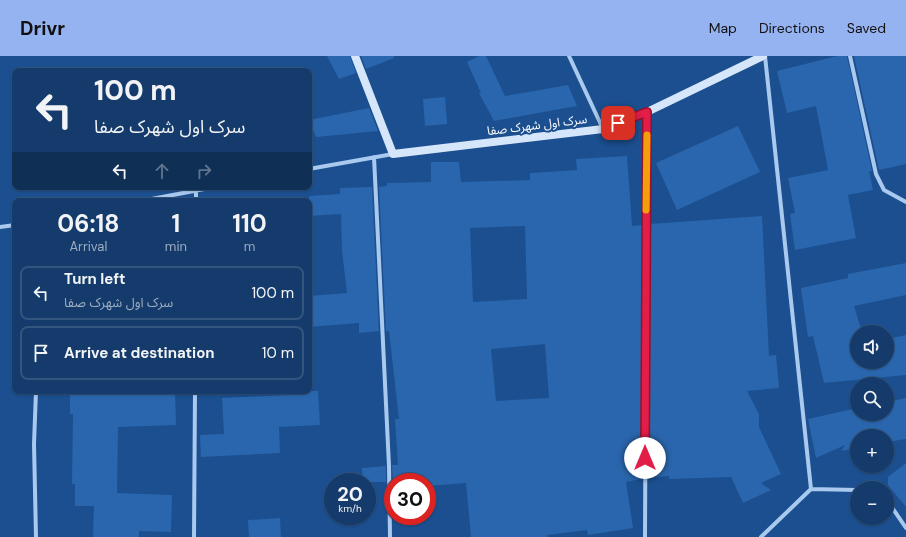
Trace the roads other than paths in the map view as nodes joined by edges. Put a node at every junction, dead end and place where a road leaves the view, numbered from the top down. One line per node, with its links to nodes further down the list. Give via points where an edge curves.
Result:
1 (355, 56): 7 (street)
2 (569, 56): 6 (street)
3 (764, 56): 5 (street, سرک اول شهرک صفا); 18 (street)
4 (850, 56): 13 (street, via 876,174 884,190)
5 (647, 112): 6 (street, سرک اول شهرک صفا); 25 (street)
6 (603, 129): 7 (street, سرک اول شهرک صفا)
7 (393, 154): 8 (street)
8 (374, 157): 9 (street); 24 (street, via 389,458)
9 (312, 168)
10 (196, 190): 11 (street); 12 (street)
11 (156, 198)
12 (196, 198)
13 (906, 202)
14 (12, 226): 15 (street)
15 (0, 228)
16 (36, 394): 22 (street)
17 (195, 394): 23 (street)
18 (811, 489): 19 (street); 26 (street)
19 (850, 490)
20 (894, 510): 21 (street)
21 (906, 528)
22 (36, 537)
23 (194, 537)
24 (390, 537)
25 (645, 537)
26 (761, 537)

